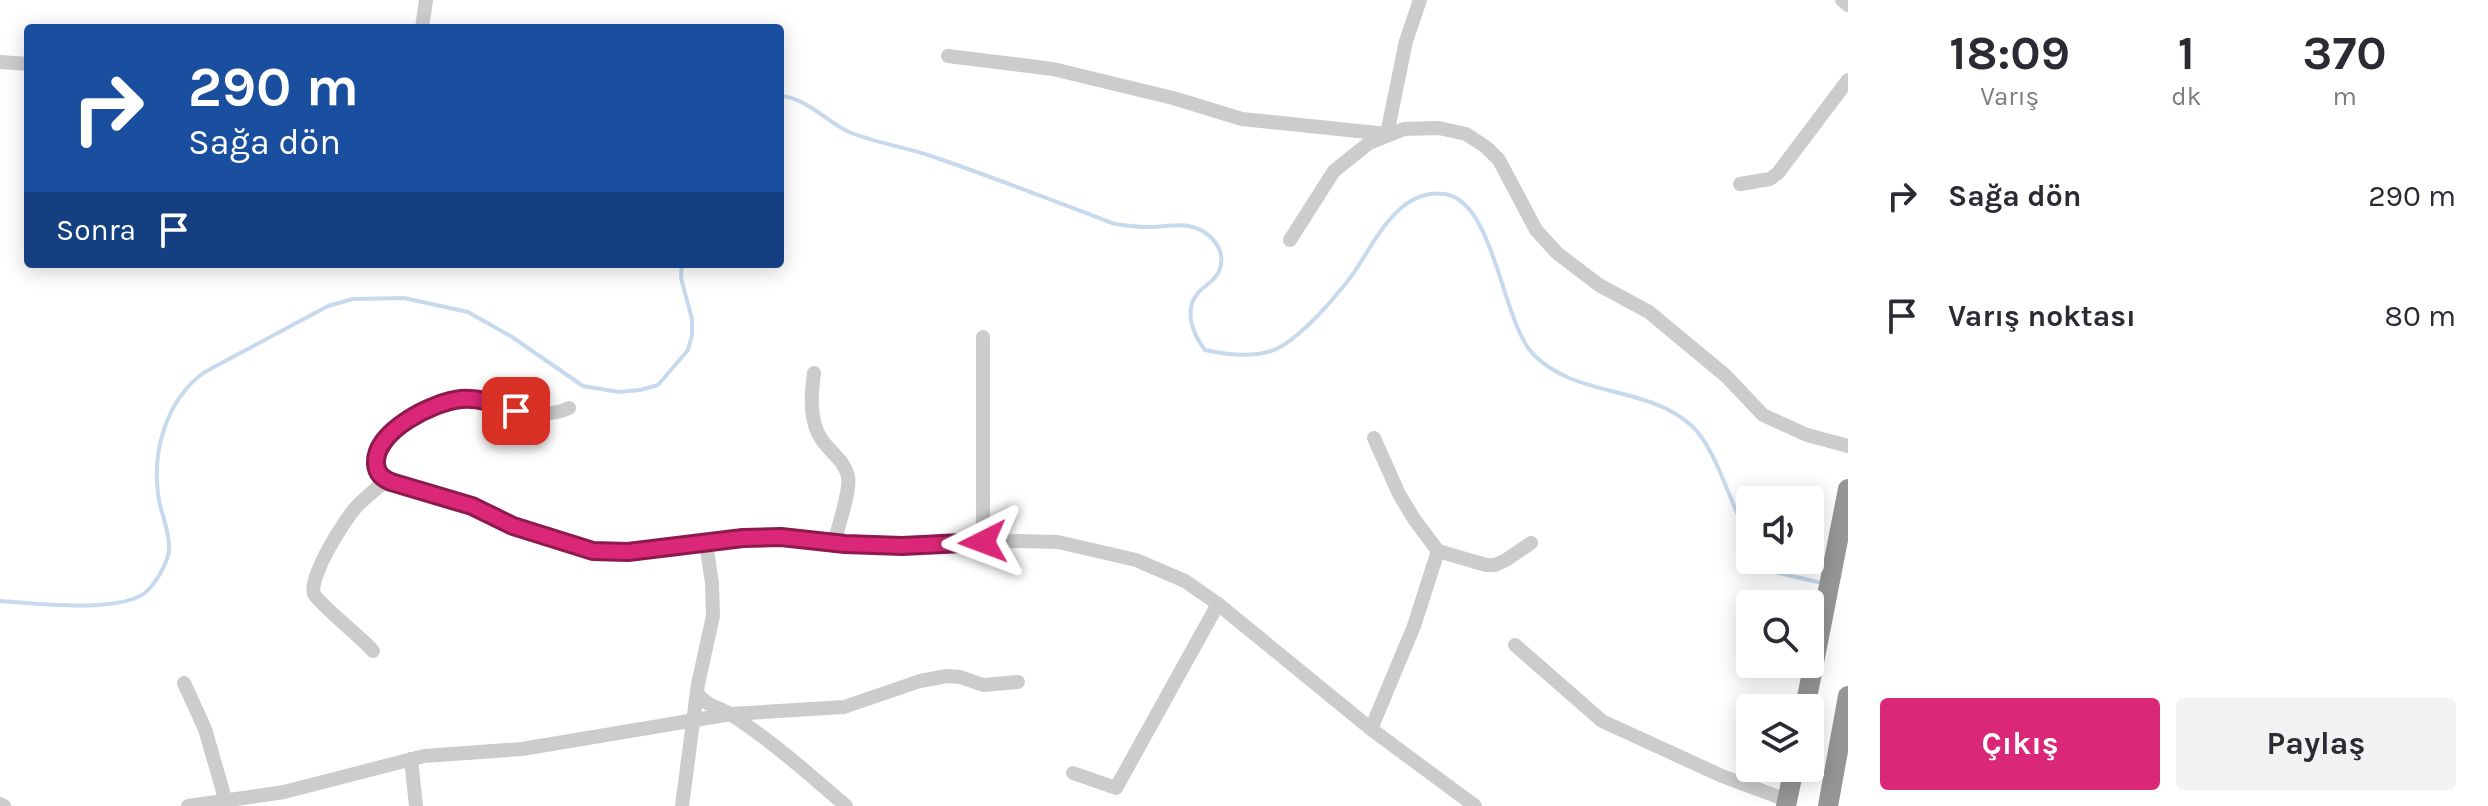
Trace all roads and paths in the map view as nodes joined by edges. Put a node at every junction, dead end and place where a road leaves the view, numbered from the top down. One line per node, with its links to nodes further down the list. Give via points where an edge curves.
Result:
1 (426, 0): 5 (street)
2 (1420, 0): 10 (street)
3 (1842, 0): 4 (street)
4 (1848, 5)
5 (423, 24)
6 (948, 56): 10 (street, via 1053,69 1242,119)
7 (0, 62): 8 (street)
8 (24, 64)
9 (1848, 80): 11 (street, via 1778,173)
10 (1387, 134): 12 (street, via 1334,171); 17 (street, via 1439,128 1466,134 1486,147 1499,160 1536,230 1557,253 1599,285 1649,312 1726,376 1763,415)
11 (1740, 184)
12 (1290, 240)
13 (983, 337): 20 (street)
14 (814, 373): 22 (street, via 816,428 849,480)
15 (569, 408): 18 (street, via 532,413 463,399 423,412 380,445 377,471)
16 (1374, 438): 24 (street, via 1399,494)
17 (1848, 446)
18 (387, 480): 21 (street, via 593,551); 27 (street, via 356,506 314,582 322,604)
19 (1848, 489): 31 (highway)
20 (983, 542): 22 (street); 25 (street, via 1058,542 1097,550 1167,572)
21 (706, 543): 22 (street, via 781,537); 30 (street, via 713,616)
22 (834, 543)
23 (1531, 543): 24 (street, via 1495,565)
24 (1438, 551): 35 (street)
25 (1218, 604): 35 (street); 37 (street, via 1116,788)
26 (1515, 645): 40 (street, via 1602,721)
27 (373, 651)
28 (1018, 682): 33 (street, via 983,685 947,676 844,707)
29 (184, 683): 39 (street, via 205,729)
30 (697, 693): 33 (street, via 706,704); 34 (street)
31 (1808, 694)
32 (1848, 696): 46 (highway)
33 (731, 714): 34 (street); 44 (street)
34 (694, 721): 36 (street, via 522,749); 43 (street)
35 (1371, 729): 45 (street)
36 (411, 759): 39 (street); 42 (street)
37 (1073, 773)
38 (1791, 782): 40 (highway)
39 (226, 802): 41 (street)
40 (1787, 803)
41 (188, 806)
42 (416, 806)
43 (682, 806)
44 (846, 806)
45 (1475, 806)
46 (1828, 806)

